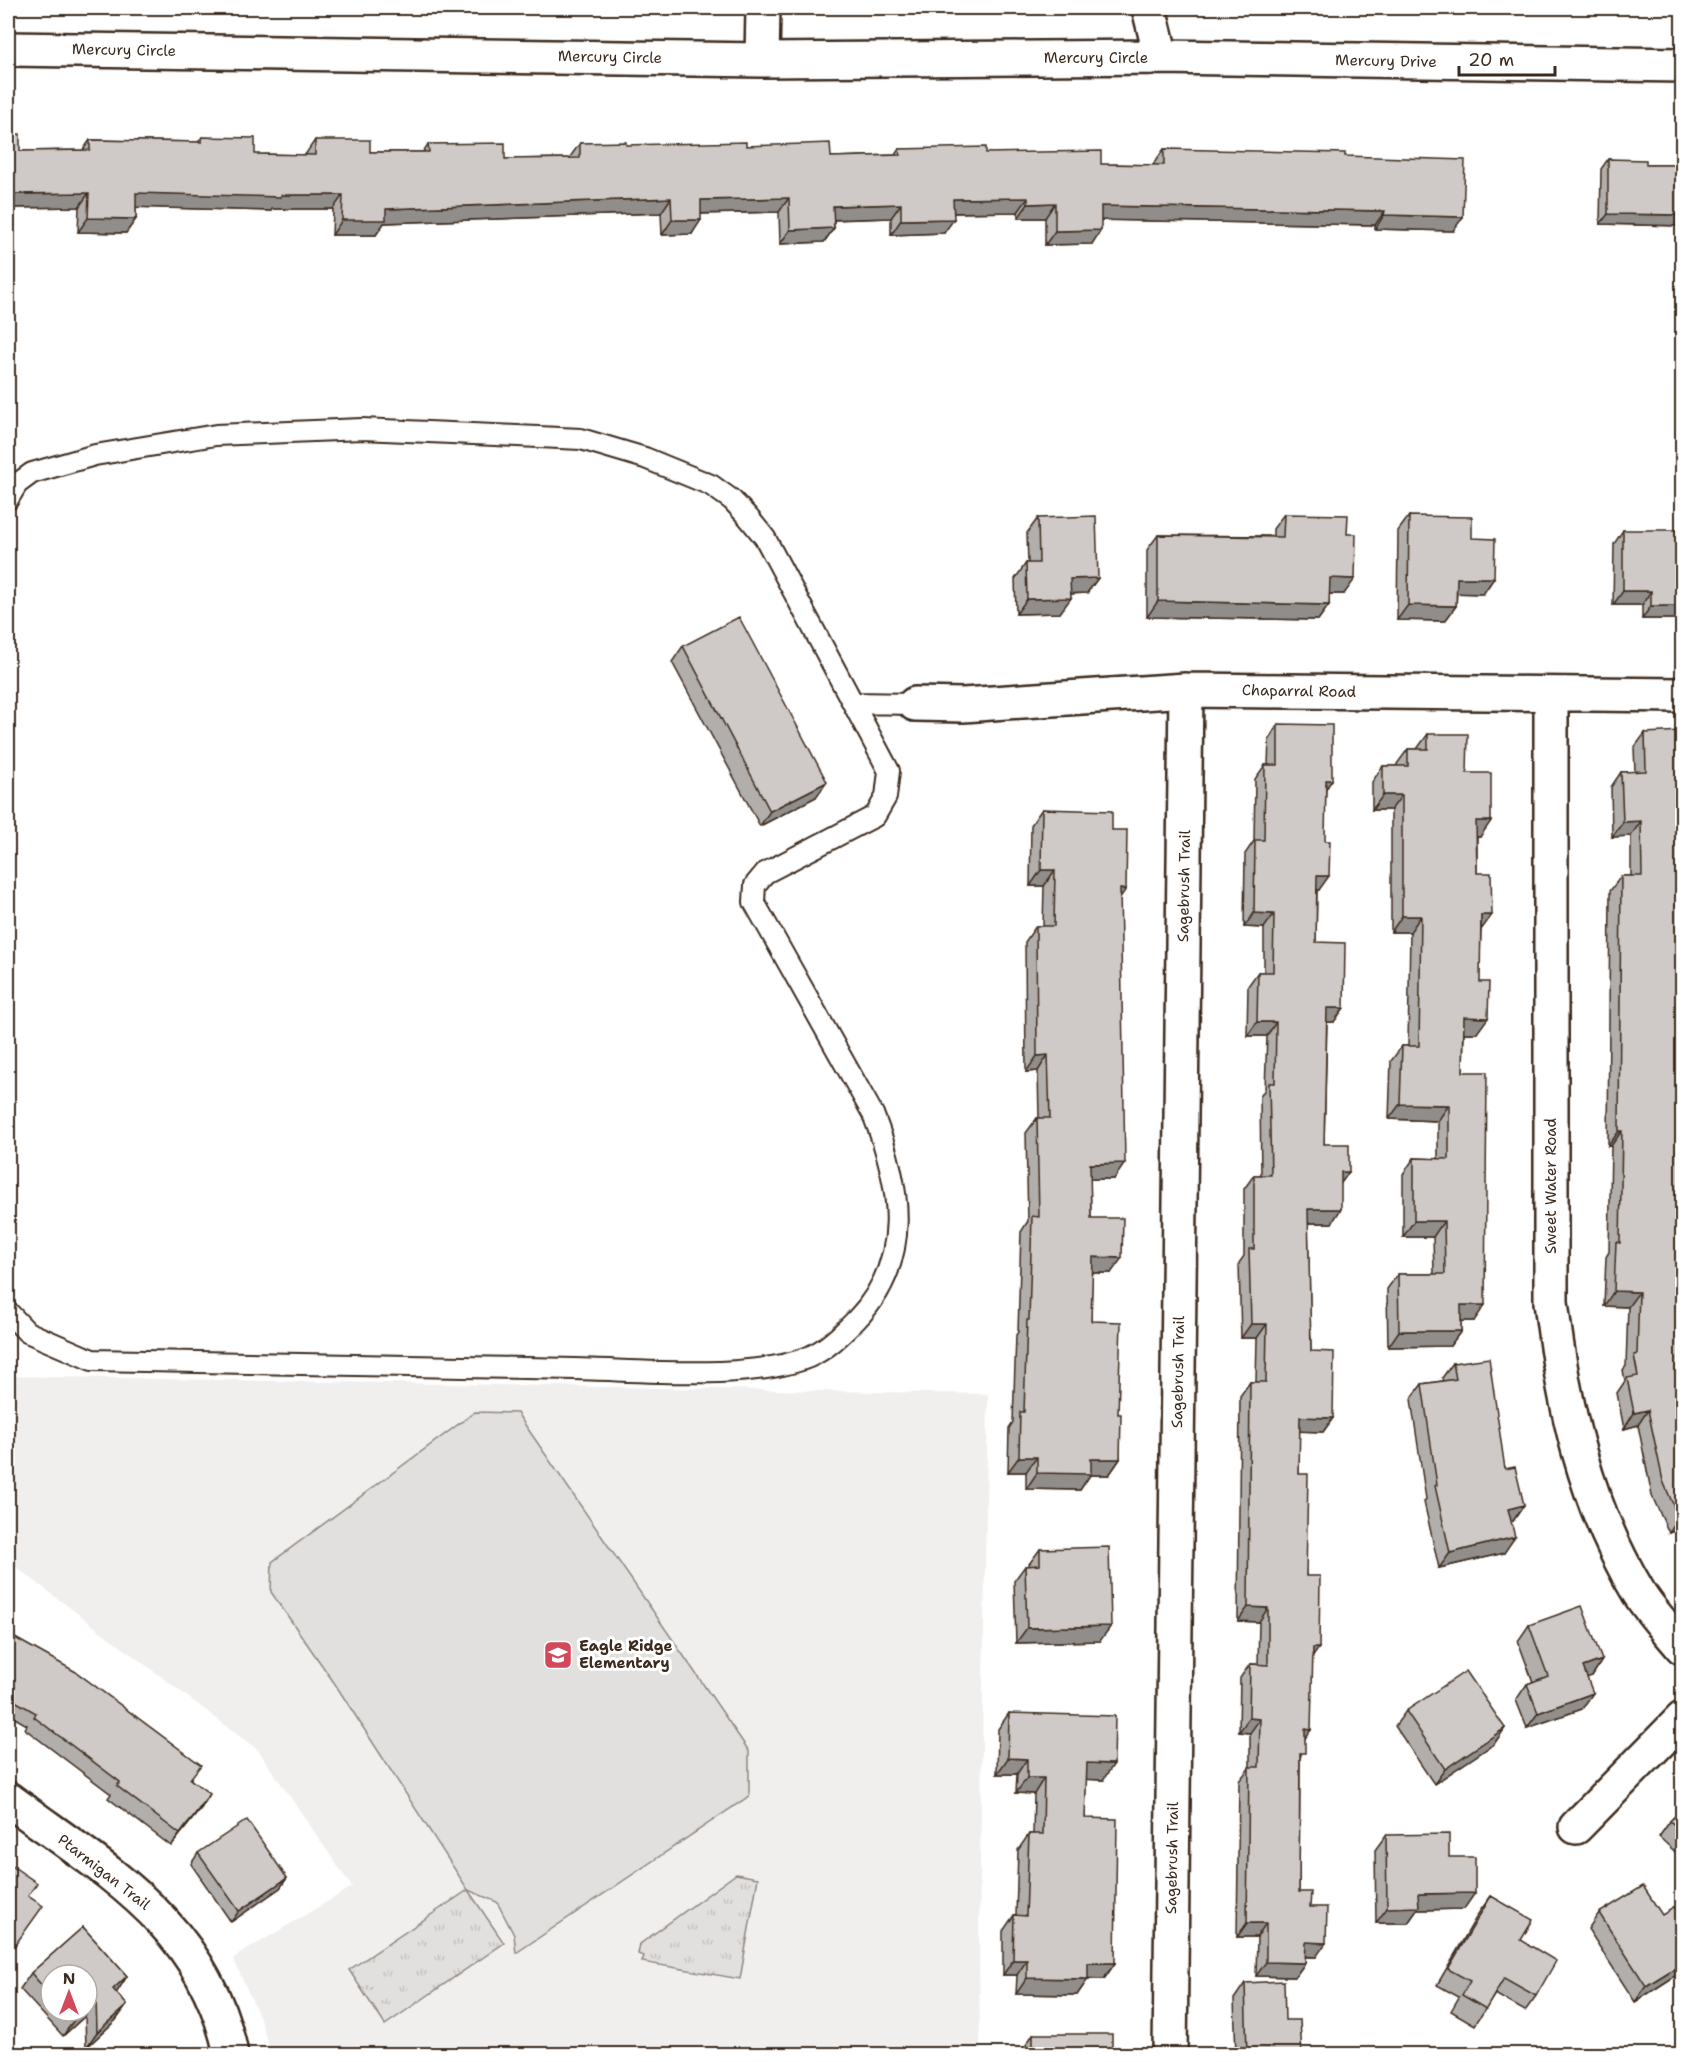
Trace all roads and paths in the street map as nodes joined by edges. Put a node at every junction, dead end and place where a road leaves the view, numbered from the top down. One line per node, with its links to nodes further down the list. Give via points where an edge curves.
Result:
1 (763, 8): 5 (street)
2 (1149, 8): 4 (street, Mercury Circle)
3 (8, 49): 5 (street, Mercury Circle)
4 (1161, 57): 5 (street, Mercury Circle); 6 (street, Mercury Drive)
5 (762, 60)
6 (1683, 65)
7 (8, 499): 11 (lane, via 17,484 32,473 95,455 216,435 362,429 581,439 645,458 711,486 732,500 765,538)
8 (1186, 690): 9 (street, Chaparral Road); 12 (street, Chaparral Road, via 963,705); 19 (street, Sagebrush Trail)
9 (1551, 694): 10 (street, Chaparral Road); 14 (street, Sweet Water Road, via 1551,1302 1558,1362 1591,1494 1640,1595)
10 (1683, 695)
11 (854, 703): 12 (lane); 13 (lane, via 889,771 886,797 875,816 765,873 755,885 754,902 873,1114 897,1196 897,1246 887,1277 865,1311 838,1338 810,1357 776,1367 737,1370 92,1360 27,1332)
12 (915, 704)
13 (8, 1312)
14 (1683, 1647)
15 (1683, 1719): 17 (street)
16 (8, 1799): 18 (street, Ptarmigan Trail, via 143,1899 176,1934 200,1967 228,2035)
17 (1576, 1827)
18 (231, 2055)
19 (1170, 2055)

